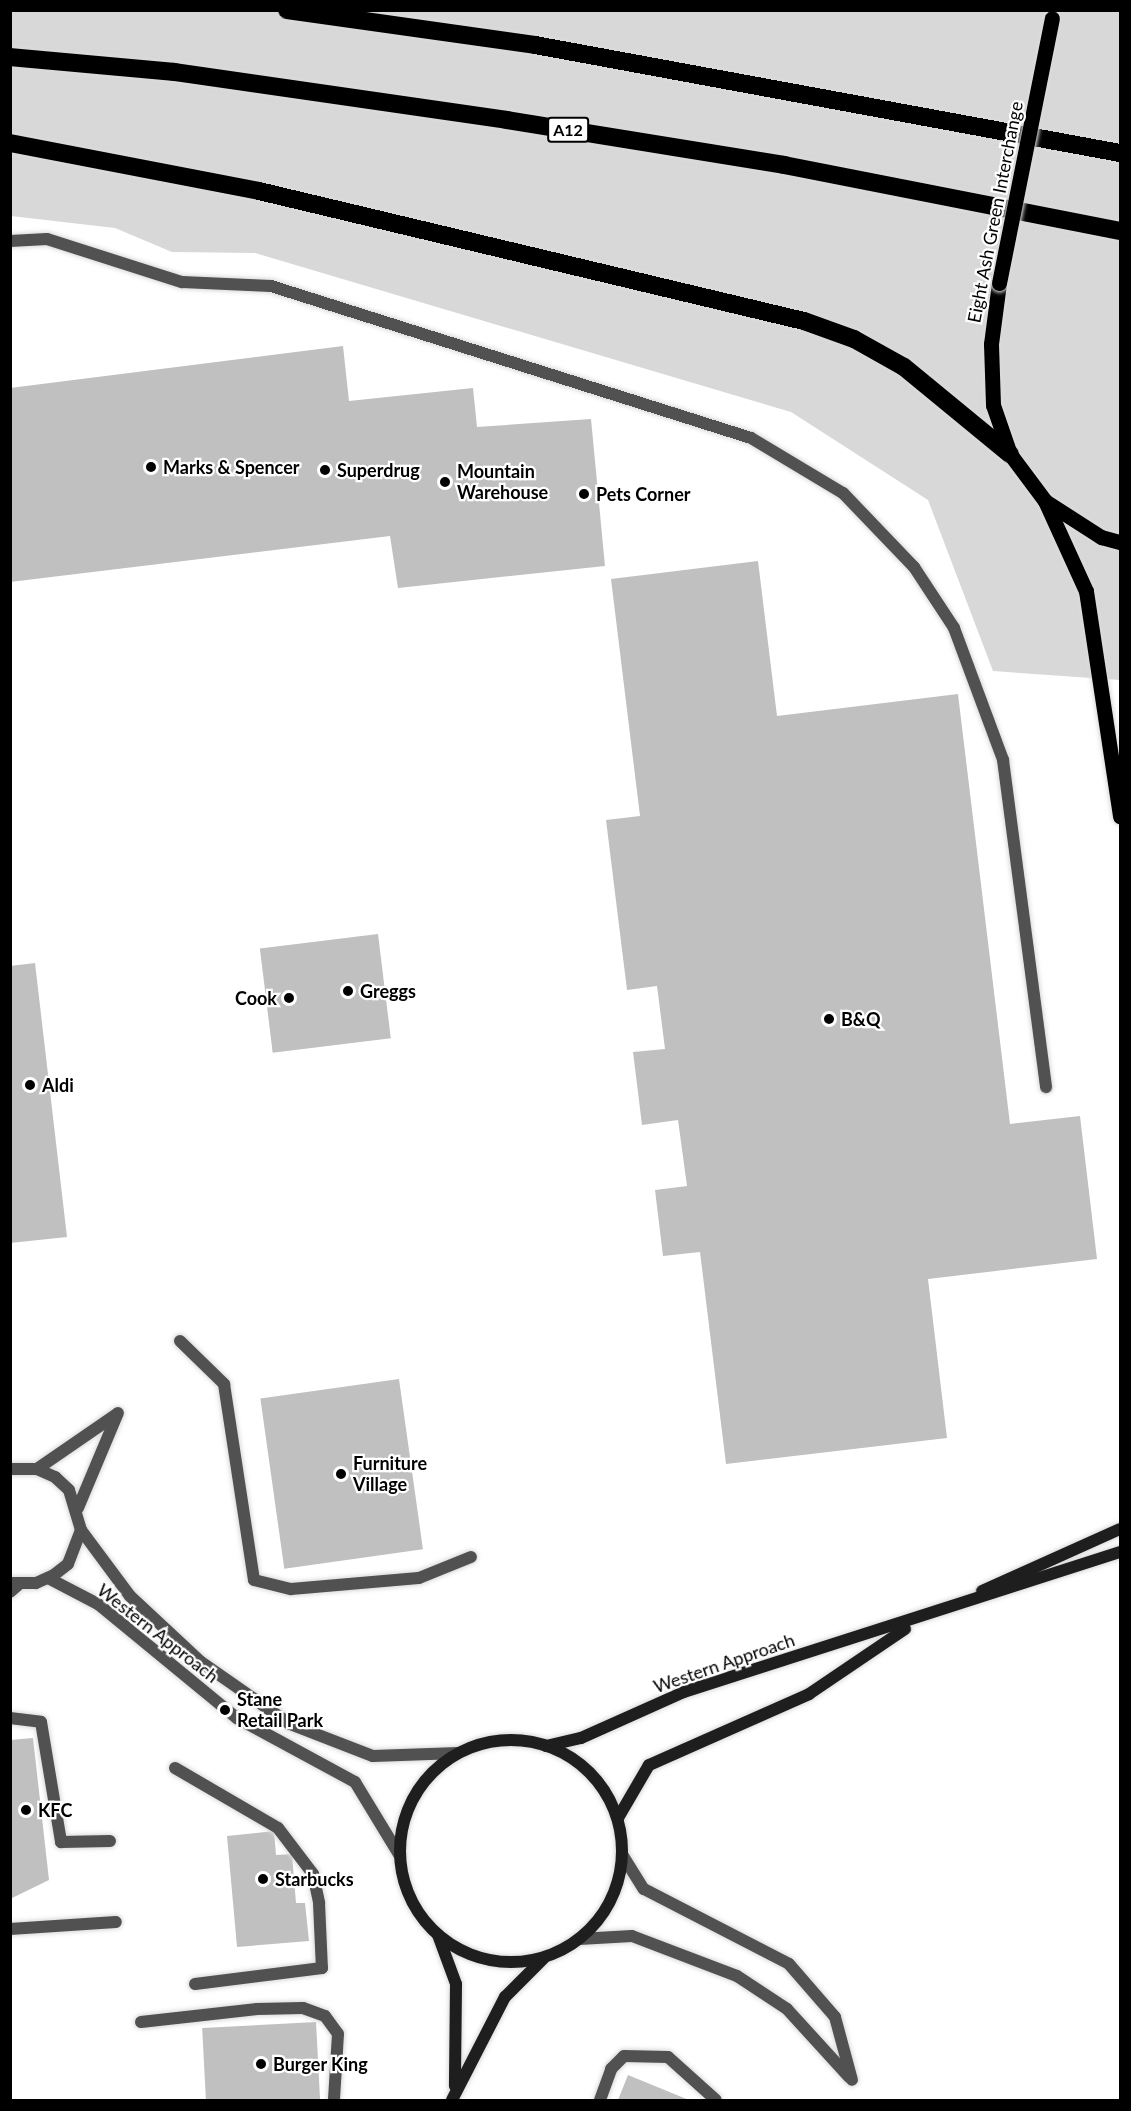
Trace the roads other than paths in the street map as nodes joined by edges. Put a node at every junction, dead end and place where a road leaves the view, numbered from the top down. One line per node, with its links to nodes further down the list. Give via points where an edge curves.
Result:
1 (287, 10): 5 (highway, via 535,45)
2 (1054, 14): 8 (main road, Eight Ash Green Interchange, bridge, via 999,283 991,344 993,405)
3 (10, 57): 6 (highway, A12, via 174,72 507,120 784,165)
4 (10, 143): 8 (highway, via 259,191 804,321 854,339 904,367)
5 (1120, 153)
6 (1120, 231)
7 (10, 241): 12 (street, via 47,238 182,282 271,286 751,438 843,493 914,567 954,628 1003,760)
8 (1010, 454): 9 (main road, Eight Ash Green Interchange)
9 (1045, 501): 10 (main road, Eight Ash Green Interchange, via 1101,537); 11 (main road, via 1086,591)
10 (1120, 542)
11 (1120, 816)
12 (1046, 1087)
13 (180, 1341): 20 (street, via 224,1384 254,1580 291,1588 419,1578)
14 (13, 1466): 15 (street, Western Approach)
15 (37, 1469): 16 (street, Western Approach, via 69,1491); 16 (street, via 118,1413)
16 (78, 1508): 18 (street, Western Approach)
17 (1120, 1529): 23 (street, Western Approach)
18 (81, 1530): 21 (street, Western Approach, via 69,1564); 26 (street, Western Approach, via 130,1596 201,1662 290,1724 373,1756)
19 (1120, 1552): 23 (street, Western Approach)
20 (471, 1557)
21 (48, 1578): 22 (street, Western Approach); 30 (street, Western Approach, via 98,1604 231,1714 355,1782)
22 (13, 1587)
23 (916, 1621): 25 (street, Western Approach, via 684,1692 581,1738); 28 (street, Western Approach, via 809,1694 649,1765)
24 (10, 1718): 29 (street, via 41,1722 61,1842)
25 (546, 1746): 26 (street, via 492,1742); 28 (street, via 583,1766)
26 (458, 1754): 30 (street, via 414,1796)
27 (175, 1768): 37 (street, via 278,1828 313,1874 318,1903 322,1968)
28 (618, 1818): 31 (street)
29 (110, 1841)
30 (400, 1856): 34 (street, via 411,1898)
31 (623, 1856): 35 (street, via 614,1894); 35 (street, via 644,1889 789,1964 835,2017 852,2080 787,2009 737,1976 632,1936)
32 (116, 1922): 33 (street)
33 (10, 1929)
34 (437, 1934): 36 (street, via 488,1959); 39 (street, via 456,1984)
35 (579, 1939): 36 (street)
36 (545, 1957): 39 (street, via 505,1997)
37 (195, 1984)
38 (141, 2022): 40 (street, via 256,2009 303,2008 326,2016 338,2034)
39 (455, 2087): 41 (street)
40 (334, 2100)
41 (452, 2100)
42 (600, 2100): 43 (street, via 611,2069 624,2056 668,2057)
43 (716, 2100)

